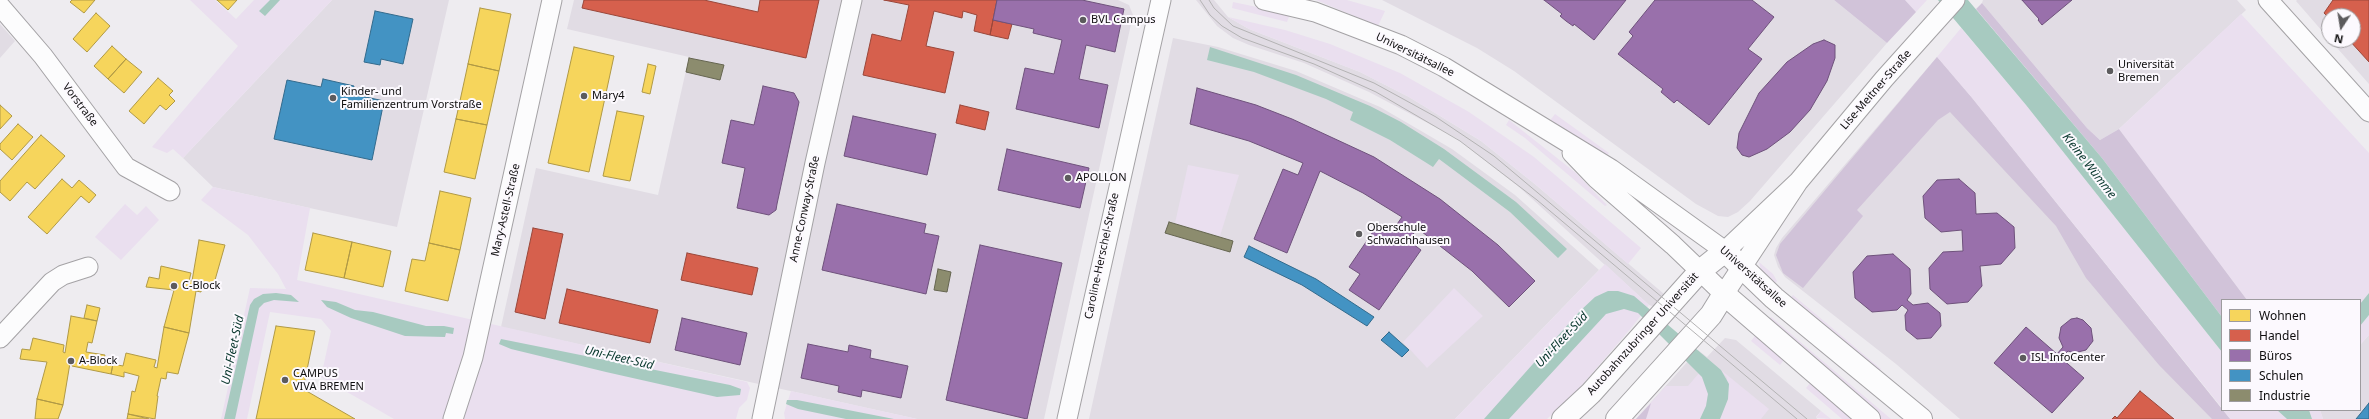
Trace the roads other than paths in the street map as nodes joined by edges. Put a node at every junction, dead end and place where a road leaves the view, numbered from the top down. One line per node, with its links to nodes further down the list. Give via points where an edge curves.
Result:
1 (552, 0): 18 (street, Mary-Astell-Straße, via 476,343 462,397)
2 (852, 0): 19 (street, Anne-Conway-Straße)
3 (1161, 0): 20 (street, Caroline-Herschel-Straße)
4 (1264, 0): 9 (street, Universitätsallee, via 1315,12 1401,45 1486,91)
5 (2268, 0): 8 (street)
6 (0, 6): 11 (street, Vorstraße, via 44,56 126,167)
7 (1950, 6): 10 (street, Lise-Meitner-Straße, via 1884,79)
8 (2369, 112)
9 (1555, 135): 12 (street, Universitätsallee, via 1611,169); 15 (street, Universitätsallee, via 1596,178 1674,245)
10 (1798, 182): 12 (street, Lise-Meitner-Straße); 13 (street, Lise-Meitner-Straße)
11 (170, 192)
12 (1725, 251): 13 (main road, Universitätsallee); 15 (main road, Autobahnzubringer Universität)
13 (1743, 266): 16 (street); 24 (main road, Universitätsallee, via 1774,298)
14 (88, 267): 17 (street, via 52,282)
15 (1700, 271): 16 (street, Universitätsallee); 21 (main road, Autobahnzubringer Universität, via 1591,393)
16 (1724, 294): 22 (main road, via 1711,314); 23 (main road, Universitätsallee)
17 (0, 338)
18 (453, 419)
19 (762, 419)
20 (1067, 419)
21 (1563, 419)
22 (1617, 419)
23 (1869, 419)
24 (1922, 419)

